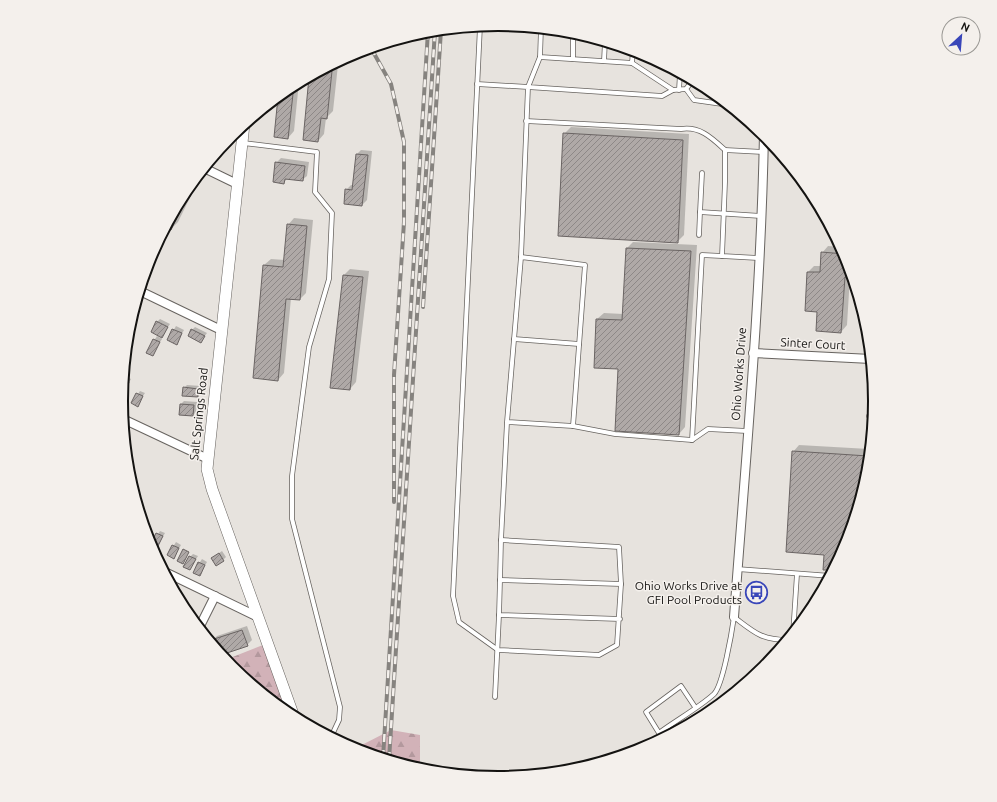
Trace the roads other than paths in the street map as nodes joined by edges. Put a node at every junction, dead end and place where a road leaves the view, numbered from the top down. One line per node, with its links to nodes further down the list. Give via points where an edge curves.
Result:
1 (480, 32): 11 (lane)
2 (541, 33): 6 (lane)
3 (573, 39): 7 (lane)
4 (604, 47): 8 (lane)
5 (633, 56): 9 (lane)
6 (540, 57): 7 (lane); 13 (lane)
7 (573, 59): 8 (lane)
8 (604, 61): 9 (lane)
9 (632, 63): 15 (lane)
10 (680, 79): 16 (lane)
11 (478, 84): 13 (lane); 61 (lane, via 453,596 459,622)
12 (690, 84): 14 (lane)
13 (528, 88): 15 (lane, via 662,96); 18 (lane)
14 (686, 89): 16 (lane); 17 (lane, via 694,100)
15 (673, 90): 16 (lane)
16 (679, 90)
17 (719, 104)
18 (526, 121): 22 (lane, via 691,128 710,136); 31 (lane)
19 (243, 134): 20 (street, Salt Springs Road)
20 (242, 143): 26 (street, Salt Springs Road); 65 (lane, via 317,152 315,192 332,213 329,279 309,347 292,476 292,519 340,707 339,720)
21 (764, 143): 23 (street, Ohio Works Drive)
22 (725, 150): 23 (lane); 28 (lane)
23 (764, 152): 29 (street, Ohio Works Drive)
24 (209, 171): 26 (street)
25 (702, 173): 27 (lane)
26 (238, 184): 35 (street, Salt Springs Road)
27 (700, 212): 28 (lane); 30 (lane)
28 (724, 214): 29 (lane); 32 (lane)
29 (761, 216): 33 (street, Ohio Works Drive)
30 (699, 235)
31 (520, 256): 36 (lane); 37 (lane, via 585,265)
32 (722, 256): 33 (lane); 44 (lane, via 702,255)
33 (758, 258): 38 (street, Ohio Works Drive)
34 (145, 293): 35 (street)
35 (221, 330): 45 (street, Salt Springs Road)
36 (514, 339): 37 (lane); 41 (lane)
37 (579, 344): 42 (lane)
38 (753, 353): 39 (street, Sinter Court); 43 (street, Ohio Works Drive)
39 (866, 359)
40 (129, 422): 45 (street)
41 (508, 422): 42 (lane); 46 (lane)
42 (573, 426): 44 (lane, via 615,434)
43 (747, 431): 44 (lane, via 708,429); 47 (street, Ohio Works Drive)
44 (692, 440)
45 (208, 459): 55 (street, Salt Springs Road, via 208,476)
46 (501, 540): 51 (lane); 52 (lane, via 619,547)
47 (737, 569): 48 (lane); 56 (street, Ohio Works Drive)
48 (797, 574): 50 (lane); 59 (lane)
49 (173, 576): 53 (street)
50 (824, 576)
51 (500, 580): 52 (lane); 54 (lane)
52 (620, 584): 57 (lane)
53 (215, 596): 55 (street); 58 (street)
54 (500, 615): 57 (lane); 61 (lane)
55 (258, 617): 63 (street, Salt Springs Road)
56 (734, 617): 60 (lane, via 756,634 771,640); 64 (lane, via 730,647 716,693)
57 (620, 619): 61 (lane, via 617,645 600,655)
58 (203, 623)
59 (794, 624)
60 (781, 640)
61 (498, 650): 62 (lane)
62 (495, 697)
63 (290, 707)
64 (695, 707): 64 (lane, via 659,733 646,712 681,686)
65 (334, 732)

